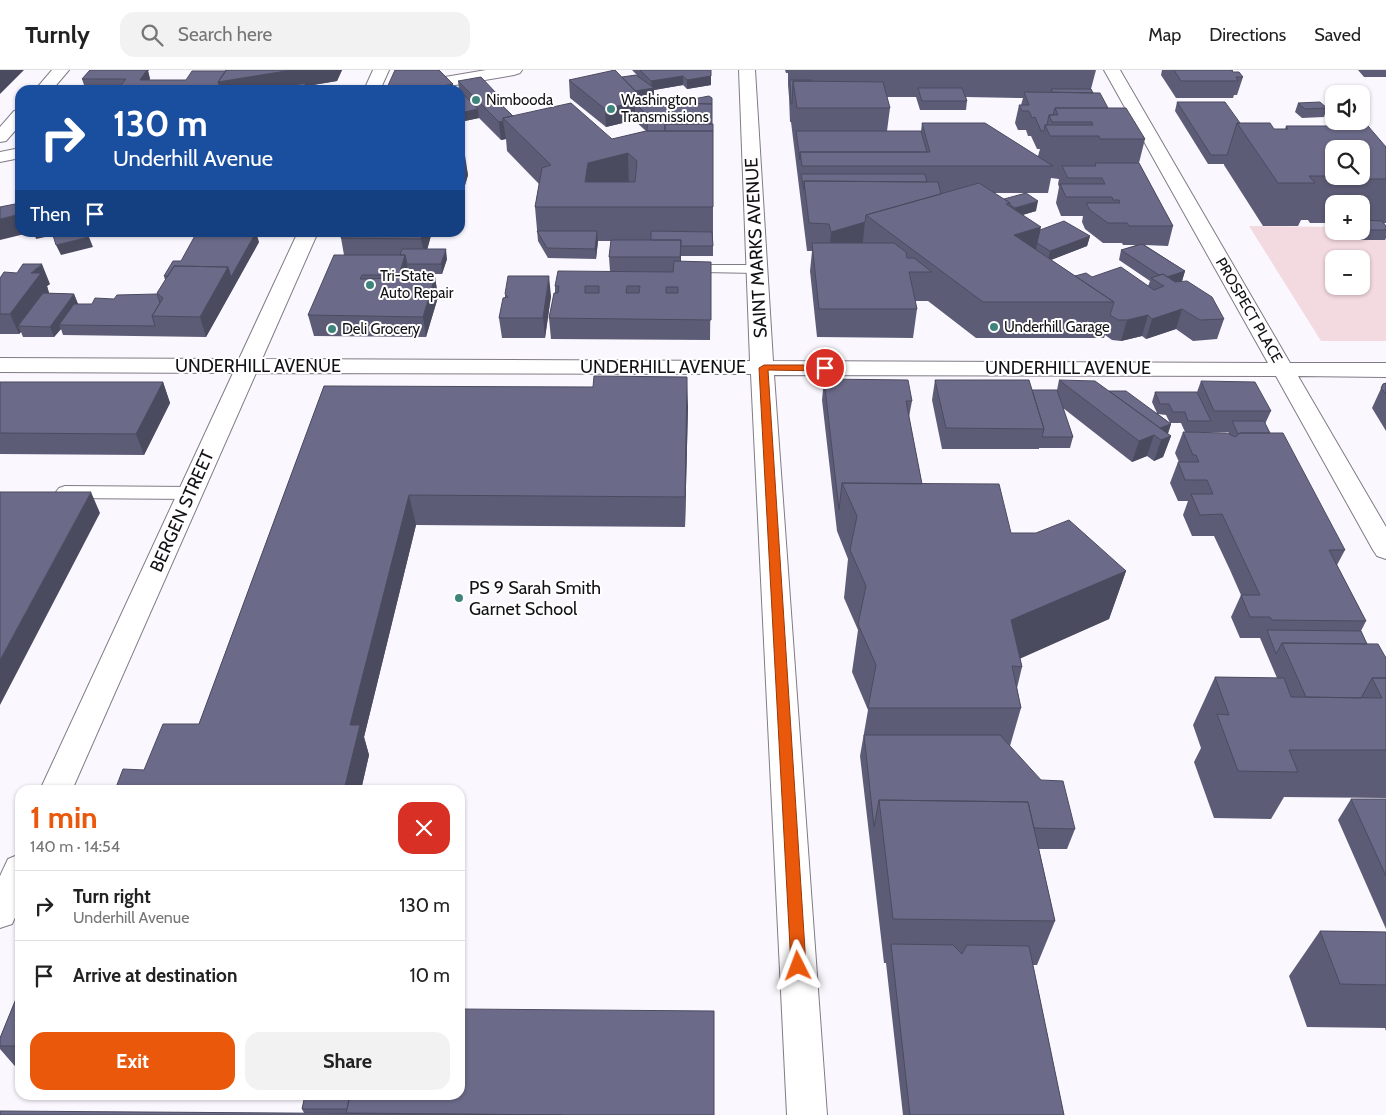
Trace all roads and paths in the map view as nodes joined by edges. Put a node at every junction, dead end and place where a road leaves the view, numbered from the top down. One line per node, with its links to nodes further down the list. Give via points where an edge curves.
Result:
1 (61, 70): 6 (street)
2 (381, 70): 7 (street)
3 (514, 70): 8 (street)
4 (747, 70): 15 (street, SAINT MARKS AVENUE)
5 (1112, 70): 19 (street, PROSPECT PLACE)
6 (48, 85)
7 (374, 85)
8 (427, 85)
9 (15, 120): 10 (street)
10 (0, 137)
11 (15, 154): 12 (street)
12 (0, 157)
13 (306, 237): 17 (street, BERGEN STREET)
14 (708, 268): 15 (lane)
15 (756, 269): 18 (street, SAINT MARKS AVENUE)
16 (0, 365): 17 (street, UNDERHILL AVENUE)
17 (248, 366): 18 (street, UNDERHILL AVENUE); 22 (street, BERGEN STREET)
18 (764, 368): 19 (street, UNDERHILL AVENUE); 27 (street, SAINT MARKS AVENUE)
19 (1283, 369): 20 (street, UNDERHILL AVENUE); 23 (street, PROSPECT PLACE)
20 (1386, 370)
21 (47, 492): 22 (lane)
22 (191, 493): 24 (street, BERGEN STREET)
23 (1386, 550)
24 (58, 785)
25 (15, 879): 26 (street)
26 (0, 912)
27 (807, 1115)

